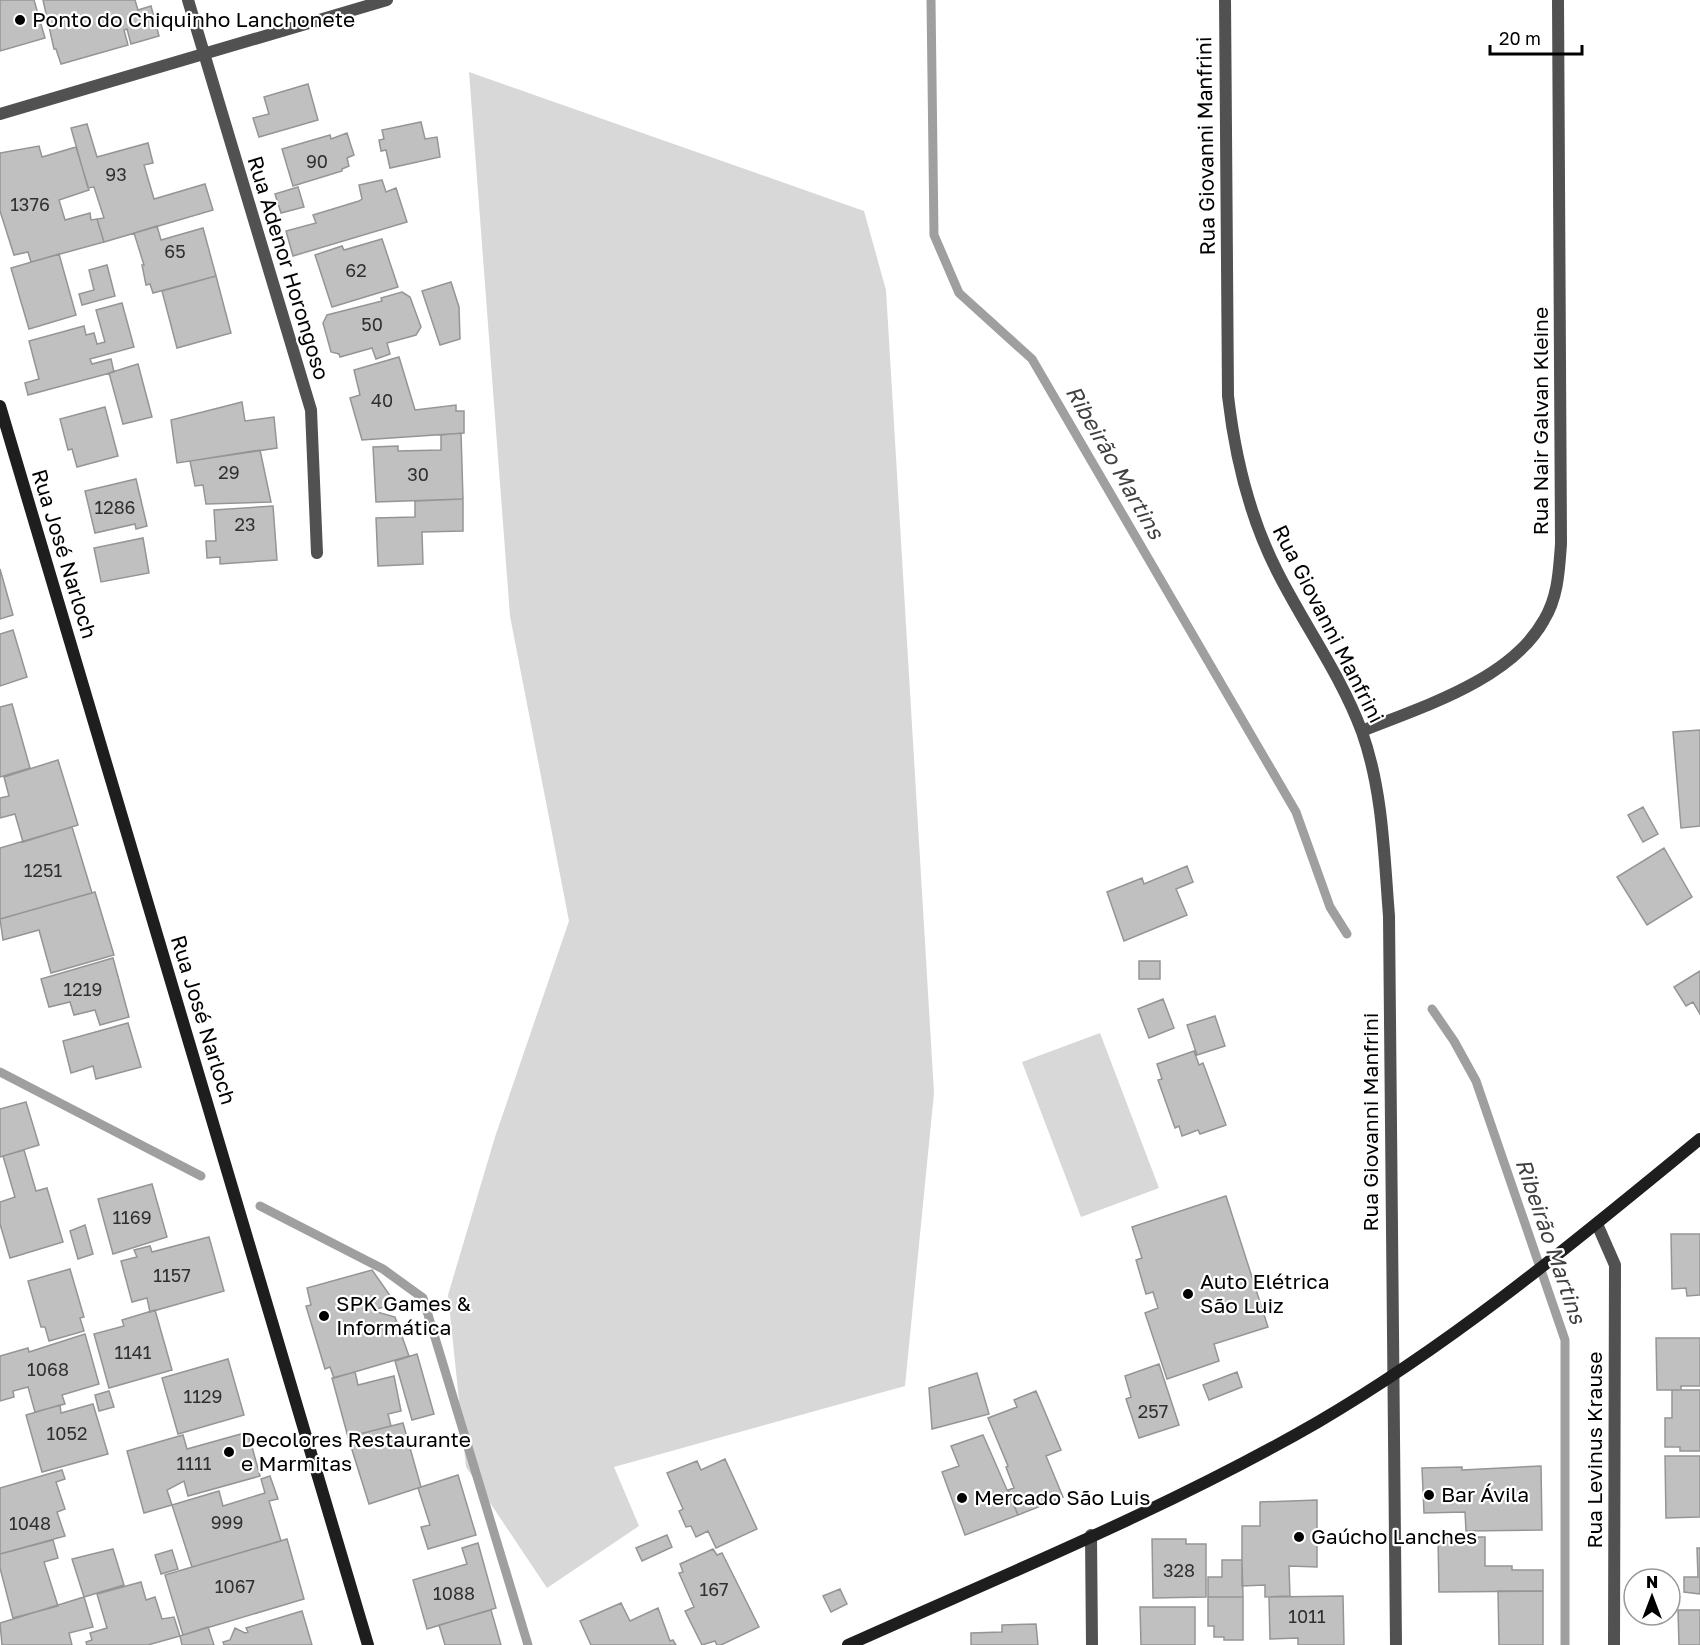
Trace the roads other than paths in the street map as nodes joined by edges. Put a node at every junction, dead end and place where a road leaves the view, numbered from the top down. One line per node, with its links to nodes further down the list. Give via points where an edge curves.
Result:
1 (188, 0): 5 (street, Rua Adenor Horongoso)
2 (387, 0): 5 (street)
3 (1225, 0): 9 (street, Rua Giovanni Manfrini, via 1228,396 1236,454 1267,551)
4 (1558, 0): 9 (street, Rua Nair Galvan Kleine, via 1562,544 1553,602 1528,643 1500,666 1460,689)
5 (204, 54): 6 (street); 8 (street, Rua Adenor Horongoso, via 311,410)
6 (0, 114)
7 (0, 406): 14 (main road, Rua José Narloch)
8 (317, 553)
9 (1362, 731): 12 (street, Rua Giovanni Manfrini, via 1377,788 1389,916)
10 (1700, 1139): 11 (main road)
11 (1597, 1224): 12 (main road); 18 (street, Rua Levinus Krause, via 1615,1265)
12 (1393, 1376): 13 (main road, via 1240,1464); 17 (street, Rua Giovanni Manfrini)
13 (1091, 1535): 15 (main road); 16 (street)
14 (368, 1645)
15 (848, 1645)
16 (1092, 1645)
17 (1396, 1645)
18 (1614, 1645)

